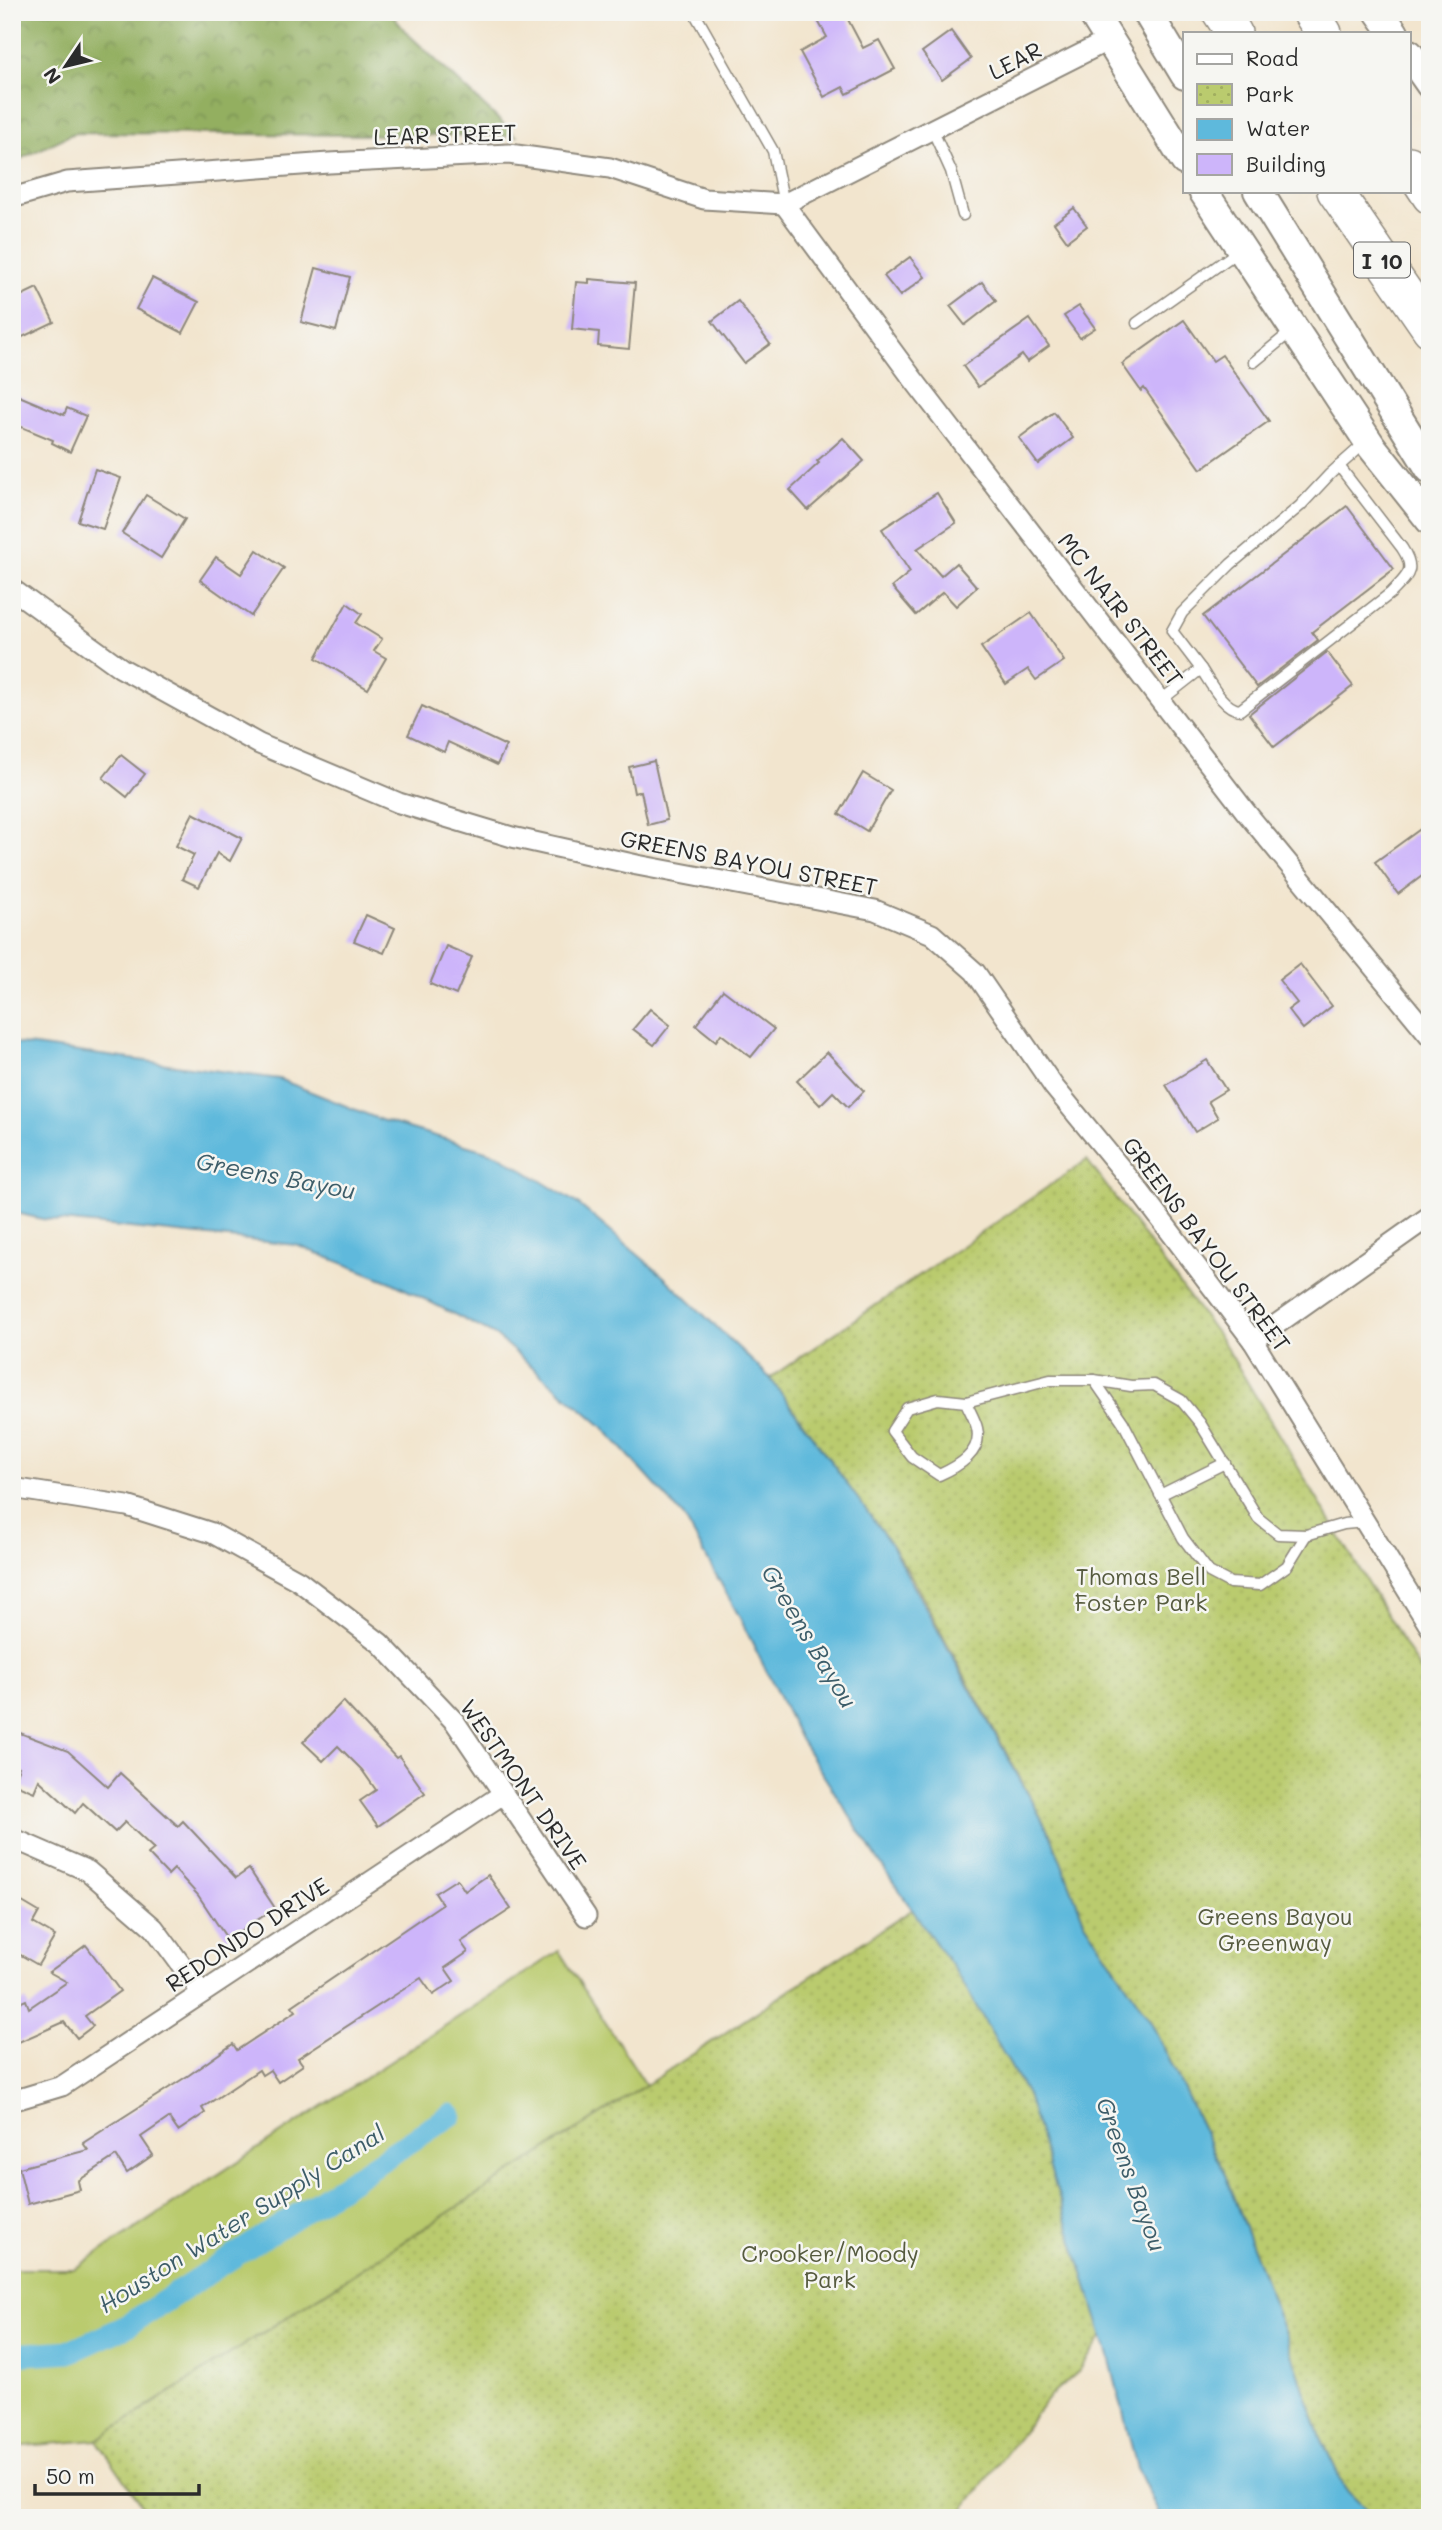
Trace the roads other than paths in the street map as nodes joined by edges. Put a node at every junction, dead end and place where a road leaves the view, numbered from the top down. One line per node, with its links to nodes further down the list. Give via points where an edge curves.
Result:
1 (694, 12): 22 (lane, via 773,152)
2 (1092, 12): 10 (main road)
3 (1147, 12): 12 (main road)
4 (1220, 12): 7 (highway)
5 (1310, 12): 8 (highway)
6 (1379, 12): 9 (main road)
7 (1233, 32)
8 (1323, 32)
9 (1393, 32)
10 (1110, 40): 14 (street, LEAR); 15 (main road)
11 (1410, 55): 13 (main road)
12 (1183, 72)
13 (1430, 83)
14 (932, 129): 22 (street); 23 (lane)
15 (1183, 158)
16 (1410, 166): 20 (highway)
17 (1204, 192): 24 (main road)
18 (1259, 192): 31 (main road)
19 (1336, 192): 26 (highway, I 10)
20 (1430, 196)
21 (12, 198): 22 (street, LEAR STREET, via 67,182 509,154 610,167 704,199)
22 (784, 204): 35 (street, MC NAIR STREET)
23 (963, 215)
24 (1240, 250): 25 (lane); 27 (main road)
25 (1137, 323)
26 (1430, 329)
27 (1294, 330): 28 (lane); 29 (main road)
28 (1254, 362)
29 (1368, 441): 30 (lane); 32 (main road)
30 (1339, 466): 34 (lane, via 1231,564 1175,623 1172,631); 34 (lane, via 1406,554 1410,572 1391,593 1240,710 1232,710)
31 (1430, 469)
32 (1430, 520)
33 (12, 589): 38 (street, GREENS BAYOU STREET, via 121,668 259,744 399,803 599,857 875,910 932,934 975,972 1054,1087)
34 (1201, 669): 35 (lane)
35 (1160, 701): 36 (street, MC NAIR STREET)
36 (1430, 1037)
37 (1430, 1216): 38 (street)
38 (1253, 1340): 44 (street, GREENS BAYOU STREET)
39 (1094, 1380): 40 (lane, via 1050,1380); 41 (lane, via 1154,1385 1181,1400); 43 (lane, via 1123,1422)
40 (965, 1402): 40 (lane, via 937,1399 907,1408 892,1431 912,1457 939,1475 963,1464 976,1445 978,1429)
41 (1225, 1463): 43 (lane); 45 (lane, via 1258,1518 1278,1534)
42 (12, 1489): 47 (street, WESTMONT DRIVE, via 127,1506 212,1533 299,1581 380,1643 455,1722)
43 (1160, 1495): 45 (lane, via 1196,1559 1230,1583 1260,1585 1287,1566)
44 (1365, 1522): 45 (lane); 46 (street, GREENS BAYOU STREET)
45 (1306, 1535)
46 (1430, 1627)
47 (503, 1794): 49 (street, WESTMONT DRIVE); 50 (street, REDONDO DRIVE)
48 (12, 1838): 50 (street, via 88,1871 154,1928)
49 (586, 1916)
50 (202, 1993): 51 (street, REDONDO DRIVE, via 62,2086)
51 (12, 2101)

